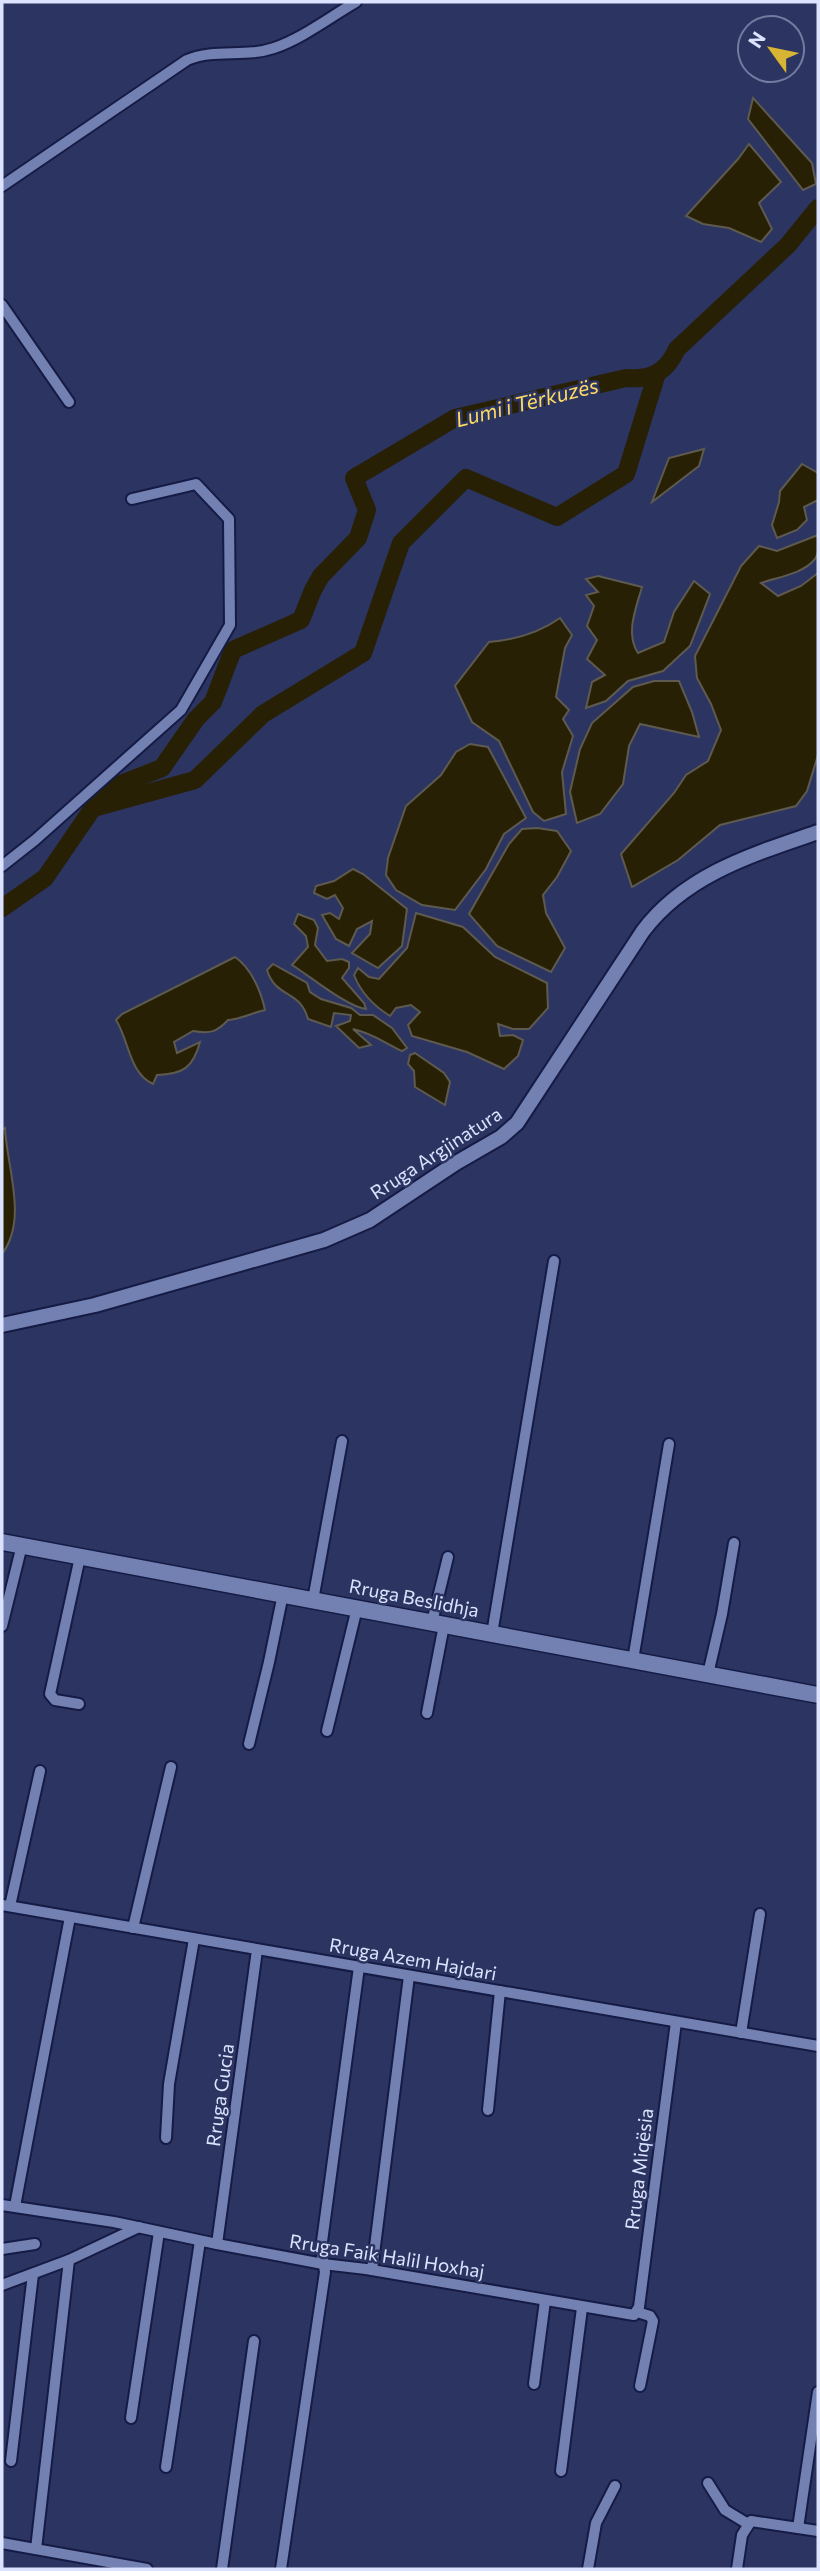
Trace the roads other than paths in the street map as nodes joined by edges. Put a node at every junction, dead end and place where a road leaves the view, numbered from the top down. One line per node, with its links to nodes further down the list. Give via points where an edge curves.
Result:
1 (356, 2): 2 (street, via 274,48 209,53 187,60)
2 (2, 187)
3 (2, 305): 4 (street)
4 (69, 402)
5 (132, 499): 7 (street, via 196,484 229,519 230,625 181,710)
6 (818, 832): 9 (street, Rruga Argjinatura, via 729,864 672,900 636,942 517,1124 370,1220 279,1254 95,1305)
7 (2, 866)
8 (554, 1261): 22 (street)
9 (2, 1325)
10 (342, 1441): 18 (street)
11 (669, 1444): 23 (street)
12 (2, 1542): 14 (main road, Rruga Beslidhja)
13 (734, 1543): 24 (street)
14 (22, 1545): 16 (main road, Rruga Beslidhja); 21 (street)
15 (448, 1556): 20 (street)
16 (80, 1557): 17 (main road, Rruga Beslidhja); 26 (street, via 50,1694 55,1700)
17 (283, 1594): 18 (main road, Rruga Beslidhja); 29 (street)
18 (313, 1600): 19 (main road, Rruga Beslidhja)
19 (357, 1608): 20 (main road, Rruga Beslidhja); 28 (street)
20 (438, 1623): 22 (main road, Rruga Beslidhja); 27 (street)
21 (2, 1626)
22 (492, 1634): 23 (main road, Rruga Beslidhja)
23 (633, 1660): 24 (main road, Rruga Beslidhja)
24 (708, 1674): 25 (main road, Rruga Beslidhja)
25 (818, 1695)
26 (79, 1704)
27 (427, 1713)
28 (327, 1731)
29 (249, 1744)
30 (171, 1767): 35 (street)
31 (40, 1771): 32 (street)
32 (6, 1905): 34 (street, Rruga Azem Hajdari)
33 (760, 1914): 42 (street)
34 (70, 1917): 35 (street, Rruga Azem Hajdari); 47 (street)
35 (133, 1928): 36 (street, Rruga Azem Hajdari)
36 (194, 1939): 37 (street, Rruga Azem Hajdari); 45 (street, via 170,2084)
37 (257, 1950): 38 (street, Rruga Azem Hajdari); 52 (street, Rruga Gucia)
38 (359, 1967): 39 (street, Rruga Azem Hajdari); 55 (street, via 320,2257)
39 (409, 1976): 40 (street, Rruga Azem Hajdari); 56 (street)
40 (500, 1991): 41 (street, Rruga Azem Hajdari); 44 (street)
41 (676, 2022): 42 (street, Rruga Azem Hajdari); 61 (street, Rruga Miqësia, via 660,2159)
42 (741, 2033): 43 (street, Rruga Azem Hajdari)
43 (818, 2046)
44 (488, 2109)
45 (166, 2138)
46 (2, 2205): 47 (street, Rruga Faik Halil Hoxhaj)
47 (15, 2206): 48 (street, Rruga Faik Halil Hoxhaj)
48 (139, 2227): 49 (street, Rruga Faik Halil Hoxhaj); 54 (street)
49 (159, 2232): 50 (street, Rruga Faik Halil Hoxhaj); 66 (street)
50 (200, 2241): 52 (street, Rruga Faik Halil Hoxhaj); 68 (street)
51 (36, 2244): 53 (street)
52 (218, 2244): 55 (street, Rruga Faik Halil Hoxhaj)
53 (2, 2249)
54 (69, 2260): 57 (street); 76 (street)
55 (323, 2264): 56 (street, Rruga Faik Halil Hoxhaj); 79 (street)
56 (372, 2270): 59 (street, Rruga Faik Halil Hoxhaj)
57 (33, 2274): 58 (street); 67 (street)
58 (2, 2286)
59 (545, 2301): 60 (street, Rruga Faik Halil Hoxhaj); 63 (street)
60 (582, 2308): 61 (street, Rruga Faik Halil Hoxhaj); 69 (street)
61 (634, 2314): 64 (street, via 650,2316 653,2321)
62 (254, 2342): 78 (street)
63 (534, 2384)
64 (640, 2386)
65 (818, 2392): 73 (street)
66 (131, 2418)
67 (10, 2460)
68 (166, 2467)
69 (561, 2471)
70 (708, 2483): 72 (street, via 725,2510)
71 (615, 2486): 80 (street, via 596,2524)
72 (748, 2524): 73 (street, via 758,2521); 81 (street)
73 (798, 2528): 74 (street)
74 (818, 2531)
75 (2, 2543): 76 (street)
76 (36, 2549): 77 (street)
77 (147, 2569)
78 (222, 2569)
79 (281, 2569)
80 (588, 2569)
81 (737, 2569)

